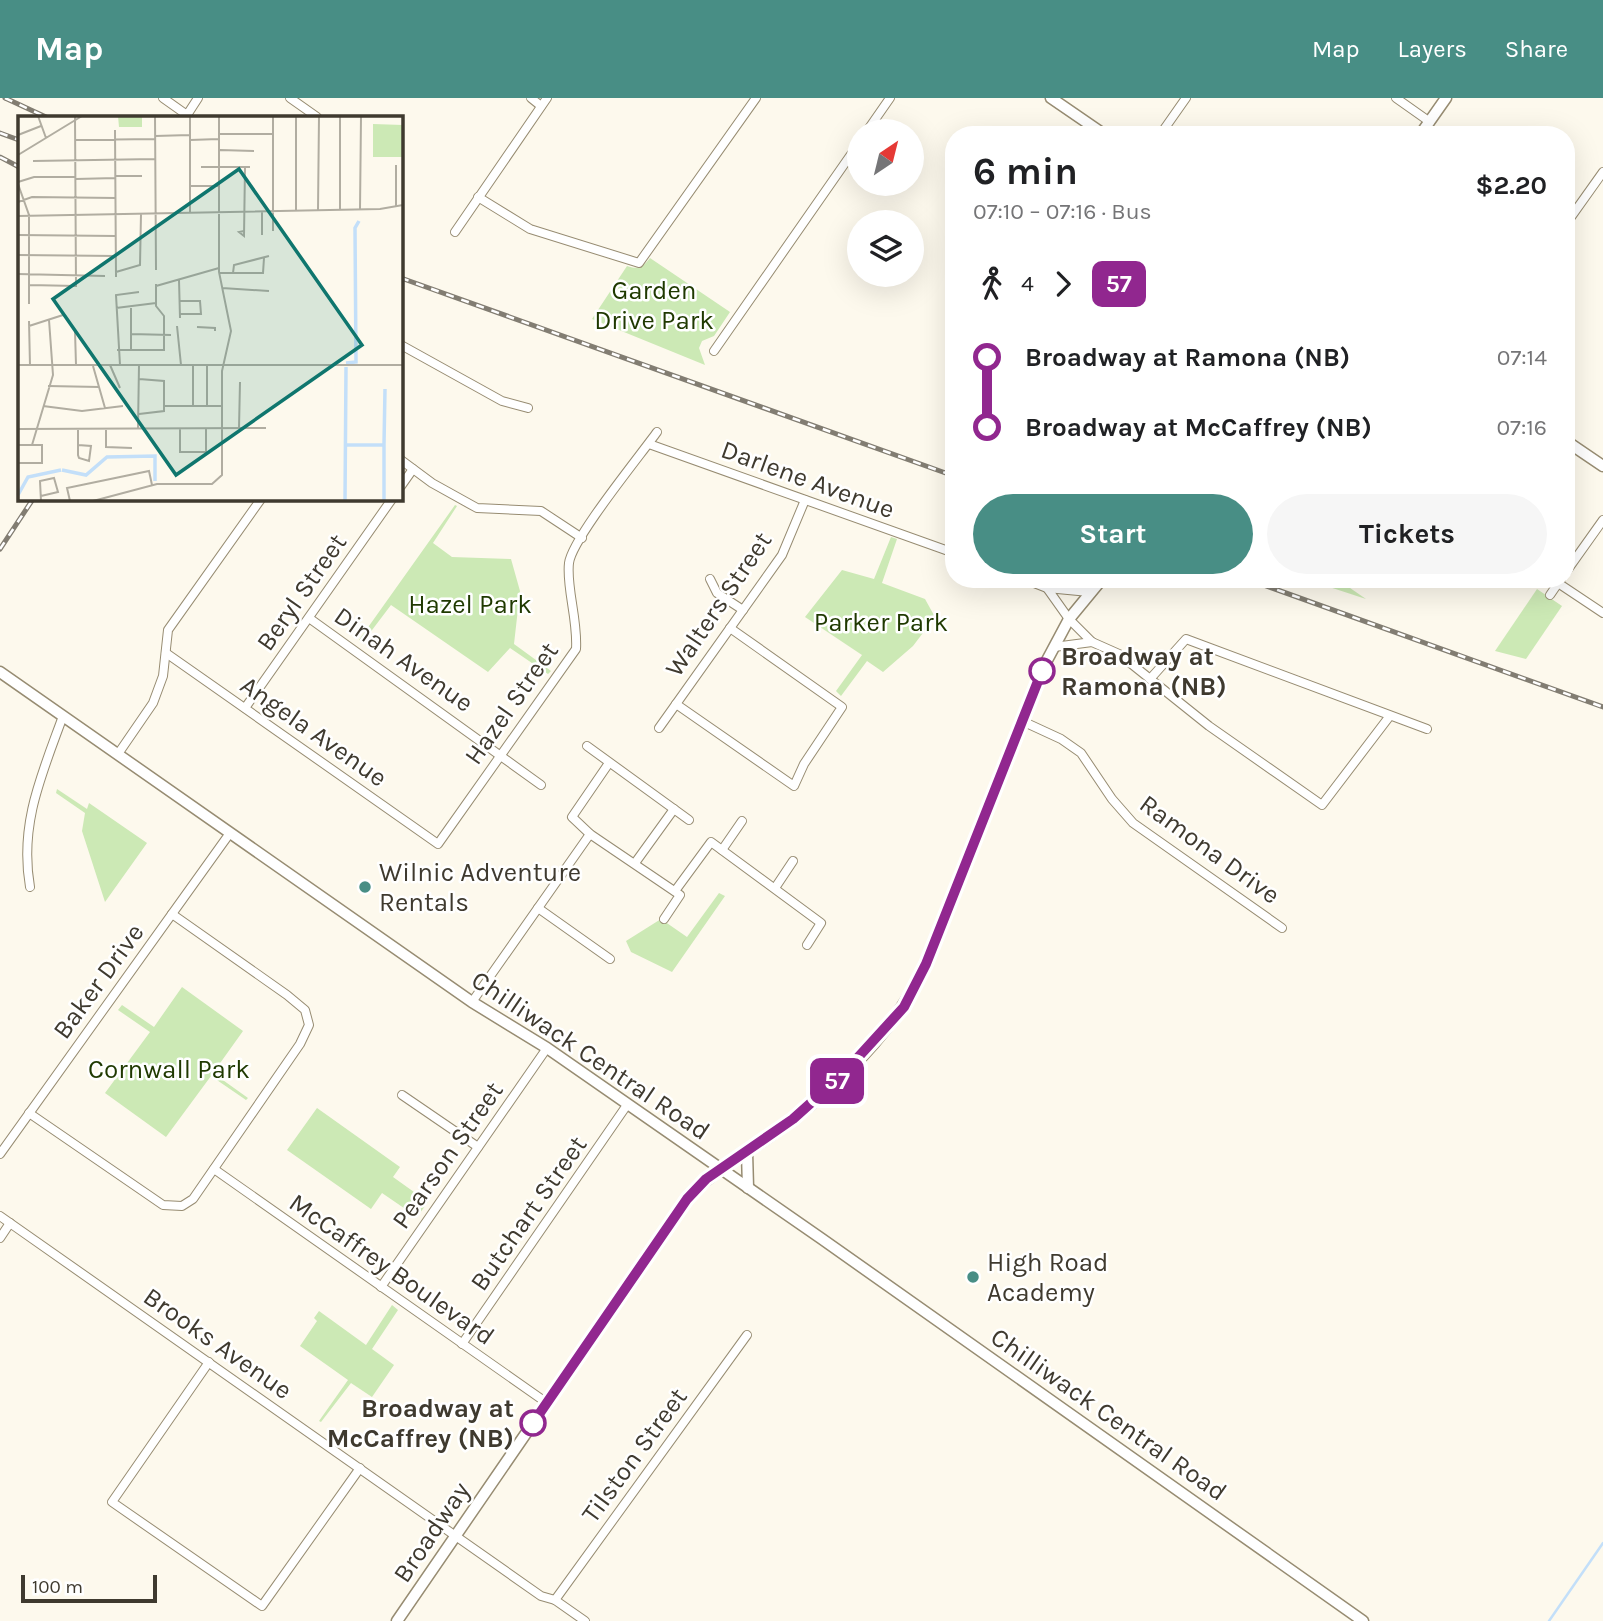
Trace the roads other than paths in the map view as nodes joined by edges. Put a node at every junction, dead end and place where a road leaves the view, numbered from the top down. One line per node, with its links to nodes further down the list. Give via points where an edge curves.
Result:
1 (163, 98): 2 (street, via 187,115)
2 (198, 98)
3 (290, 98): 12 (street)
4 (531, 98): 11 (street)
5 (756, 98): 20 (street, via 639,262 530,229)
6 (890, 98): 13 (street)
7 (1051, 98): 15 (street)
8 (1185, 98): 16 (street)
9 (1396, 98): 14 (street)
10 (1446, 98): 14 (street)
11 (544, 102): 20 (street)
12 (316, 116)
13 (875, 119)
14 (1430, 122): 17 (street)
15 (1092, 126)
16 (1166, 126)
17 (1427, 126)
18 (847, 160): 24 (street)
19 (1603, 172): 21 (street)
20 (478, 198): 22 (street)
21 (1575, 211)
22 (454, 232)
23 (402, 346): 25 (street, via 502,401)
24 (714, 351)
25 (528, 408)
26 (657, 432): 27 (street, Hazel Street)
27 (649, 444): 35 (street, Darlene Avenue); 37 (street, Hazel Street)
28 (1575, 447): 30 (street)
29 (402, 461): 31 (street)
30 (1603, 466)
31 (413, 469): 32 (street); 37 (street, via 477,508 541,511)
32 (402, 485)
33 (260, 500): 54 (street, via 168,630)
34 (391, 500): 49 (street, Beryl Street)
35 (805, 500): 38 (street, Darlene Avenue); 47 (street, Walters Street, via 782,555)
36 (1603, 520): 39 (street)
37 (582, 538): 66 (street, Hazel Street, via 569,561 578,624 576,649)
38 (945, 550)
39 (1575, 559)
40 (710, 579): 47 (street, via 717,593)
41 (1047, 588): 45 (street); 50 (street)
42 (1094, 588): 45 (street, Broadway)
43 (1555, 588): 46 (street)
44 (1569, 588): 48 (street)
45 (1089, 593): 50 (street, Broadway)
46 (1550, 594)
47 (743, 610): 51 (street, Walters Street)
48 (1603, 613)
49 (309, 618): 58 (street, Beryl Street); 66 (street, Dinah Avenue)
50 (1069, 619): 52 (street); 53 (street, Broadway)
51 (730, 628): 57 (street, Walters Street); 57 (street, via 842,707 794,786)
52 (1092, 642): 53 (street); 56 (street, via 1119,654)
53 (1054, 647): 61 (street, Broadway)
54 (166, 653): 58 (street, Angela Avenue); 65 (street, via 153,703)
55 (0, 672): 59 (street, Chilliwack Central Road)
56 (1150, 680): 60 (street, via 1186,639); 60 (street, via 1322,805)
57 (676, 704): 62 (street, Walters Street)
58 (245, 708): 74 (street, Angela Avenue)
59 (63, 716): 65 (street, Chilliwack Central Road); 78 (street, via 27,827)
60 (1389, 717): 63 (street)
61 (1022, 722): 84 (street, Ramona Drive, via 1062,739 1081,753 1133,823); 93 (street, Broadway, via 926,964 904,1007 834,1083)
62 (659, 728)
63 (1427, 729)
64 (587, 746): 67 (street)
65 (118, 754): 72 (street, Chilliwack Central Road)
66 (502, 754): 68 (street, Dinah Avenue); 74 (street, Hazel Street)
67 (610, 763): 69 (street); 73 (street, via 572,817)
68 (541, 785)
69 (674, 809): 70 (street); 77 (street)
70 (689, 820)
71 (742, 821): 75 (street)
72 (230, 833): 82 (street, Baker Drive); 87 (street, Chilliwack Central Road)
73 (590, 834): 77 (street); 81 (street)
74 (438, 844)
75 (722, 850): 79 (street); 80 (street, via 711,842)
76 (793, 861): 79 (street)
77 (635, 863): 80 (street)
78 (30, 887)
79 (775, 888): 85 (street, via 821,923)
80 (675, 891): 83 (street, via 680,895)
81 (538, 908): 86 (street); 87 (street)
82 (172, 914): 91 (street, Baker Drive); 95 (street, via 287,996 304,1010 309,1025)
83 (664, 919)
84 (1282, 928)
85 (807, 945)
86 (610, 959)
87 (472, 1002): 88 (street, Chilliwack Central Road)
88 (547, 1048): 90 (street, Chilliwack Central Road); 92 (street, Pearson Street)
89 (402, 1094): 92 (street)
90 (627, 1105): 96 (street, Chilliwack Central Road); 103 (street, Butchart Street)
91 (29, 1114): 94 (street, Baker Drive); 95 (street, via 163,1205 182,1206 193,1199)
92 (478, 1147): 101 (street, Pearson Street)
93 (747, 1152): 96 (street, Broadway); 97 (street)
94 (0, 1154)
95 (214, 1169): 101 (street, McCaffrey Boulevard)
96 (720, 1170): 97 (street, Chilliwack Central Road); 105 (street, Broadway, via 687,1199)
97 (748, 1188): 111 (street, Chilliwack Central Road)
98 (0, 1216): 99 (street, Brooks Avenue)
99 (10, 1223): 100 (street); 104 (street, Brooks Avenue)
100 (0, 1238)
101 (381, 1287): 103 (street, McCaffrey Boulevard)
102 (747, 1335): 108 (street, Tilston Street)
103 (463, 1344): 105 (street, McCaffrey Boulevard)
104 (209, 1362): 106 (street, Brooks Avenue); 106 (street, via 112,1502 262,1606)
105 (547, 1403): 107 (street, Broadway)
106 (360, 1468): 107 (street, Brooks Avenue)
107 (454, 1538): 108 (street, Brooks Avenue, via 541,1596); 109 (street, Broadway)
108 (555, 1600): 110 (street, Brooks Avenue)
109 (397, 1621)
110 (585, 1621)
111 (1363, 1621)

